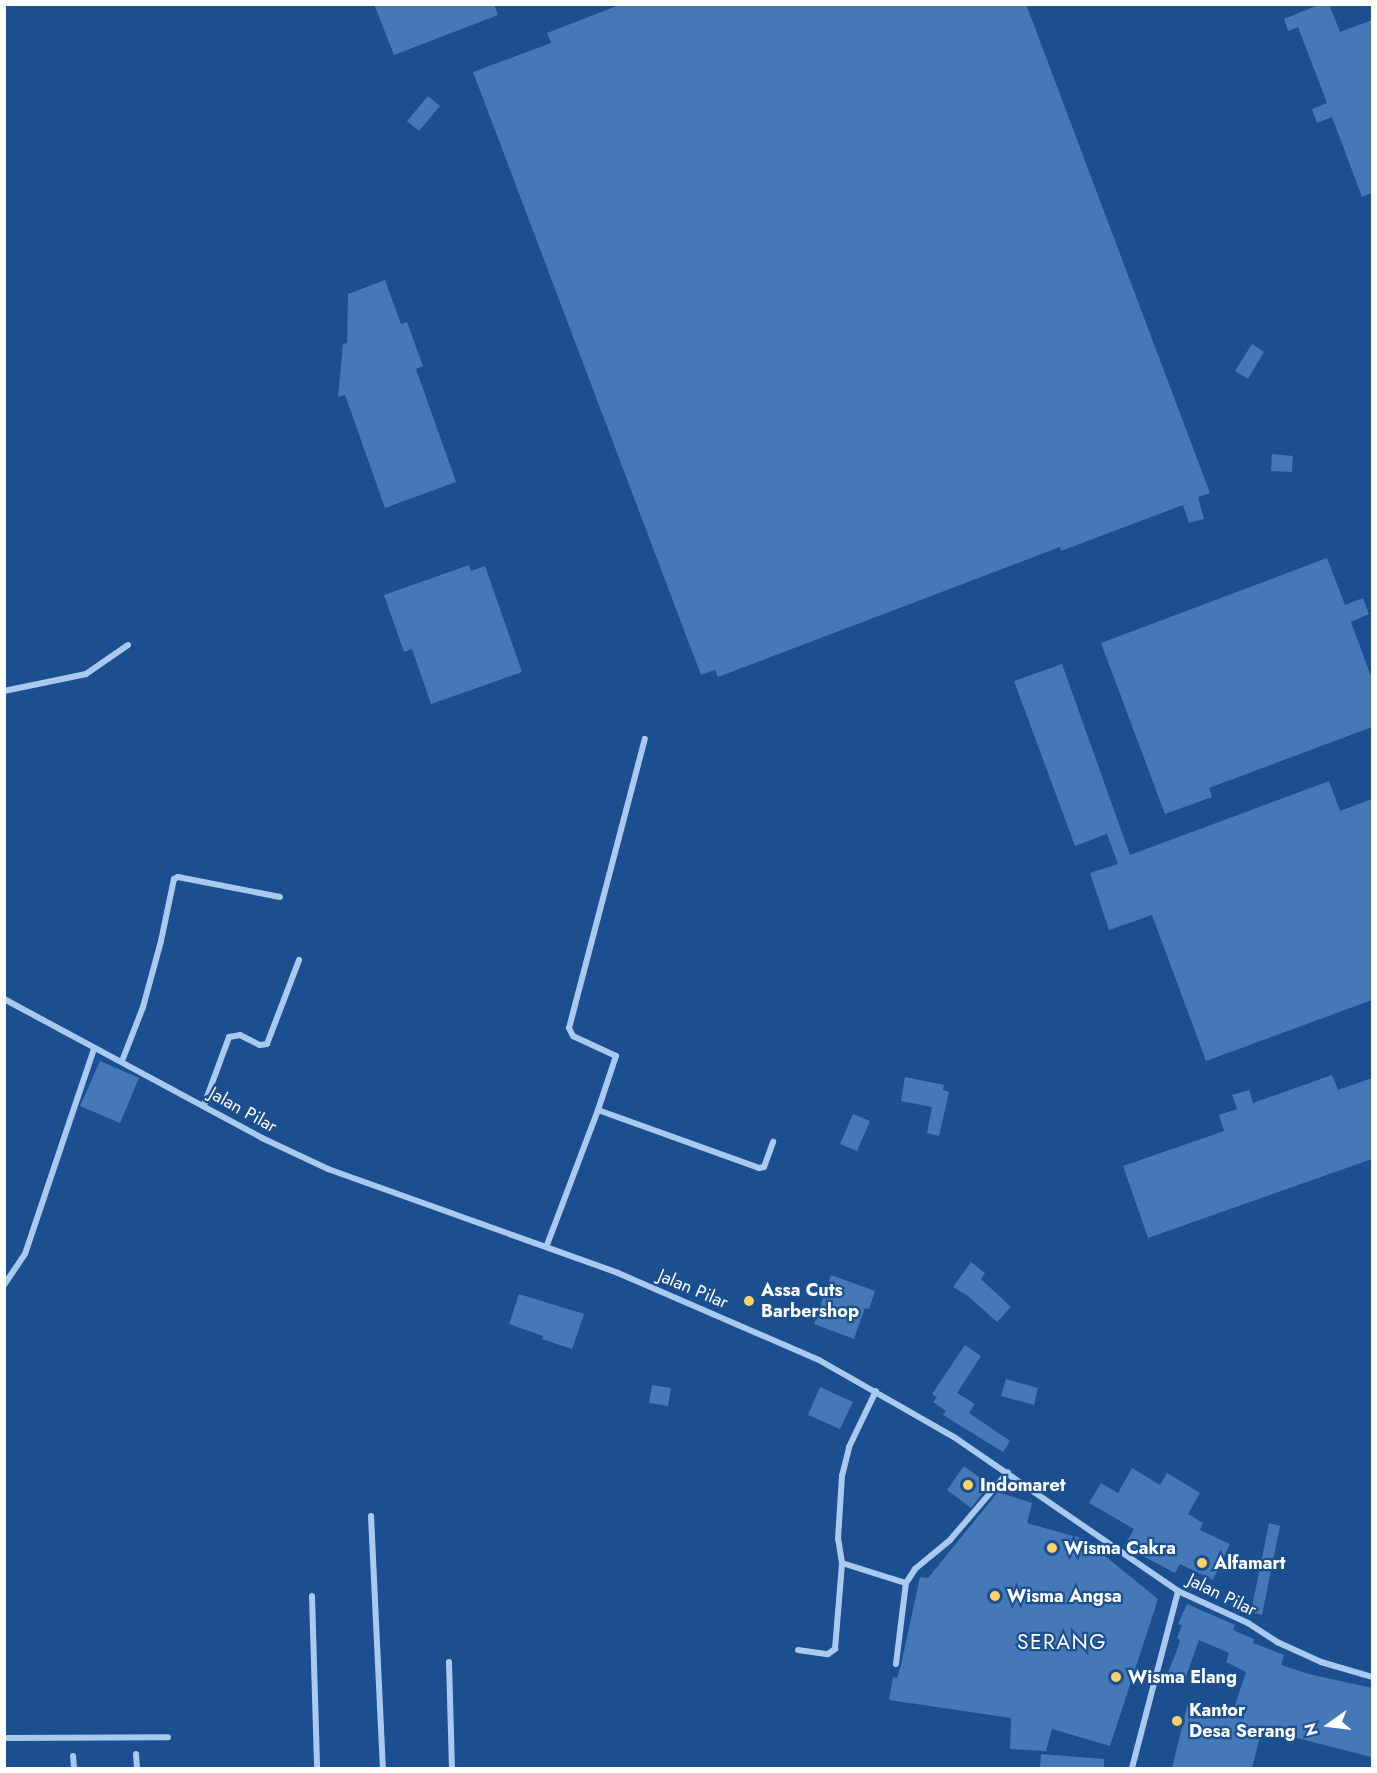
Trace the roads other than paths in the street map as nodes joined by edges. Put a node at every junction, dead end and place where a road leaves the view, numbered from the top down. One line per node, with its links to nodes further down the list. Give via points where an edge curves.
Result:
1 (128, 645): 2 (street, via 86,675)
2 (4, 691)
3 (645, 739): 10 (street, via 569,1029 573,1036 616,1056)
4 (279, 897): 8 (street, via 174,879 142,1008)
5 (299, 960): 9 (street, via 267,1044 260,1045 240,1035 229,1037)
6 (4, 999): 7 (street, Jalan Pilar)
7 (94, 1050): 8 (street, Jalan Pilar); 13 (street, via 25,1254)
8 (122, 1061): 9 (street, Jalan Pilar)
9 (204, 1105): 12 (street, Jalan Pilar, via 262,1138 328,1168)
10 (598, 1110): 11 (street, via 759,1168 765,1167); 12 (street)
11 (773, 1142)
12 (547, 1245): 14 (street, Jalan Pilar, via 819,1360)
13 (4, 1285)
14 (876, 1391): 15 (street, Jalan Pilar); 17 (street, via 849,1448 842,1476 838,1539)
15 (1008, 1472): 18 (street, via 950,1540 915,1569); 19 (street, Jalan Pilar)
16 (371, 1516): 32 (street)
17 (842, 1563): 18 (street); 21 (street, via 834,1652)
18 (906, 1583): 23 (street)
19 (1178, 1591): 24 (street, Jalan Pilar, via 1321,1662); 34 (street)
20 (312, 1596): 31 (street)
21 (798, 1650)
22 (449, 1662): 33 (street)
23 (896, 1664)
24 (1372, 1677)
25 (168, 1737): 26 (street)
26 (4, 1738)
27 (136, 1754): 30 (street)
28 (73, 1756): 29 (street)
29 (74, 1768)
30 (137, 1768)
31 (317, 1768)
32 (383, 1768)
33 (452, 1768)
34 (1132, 1768)

